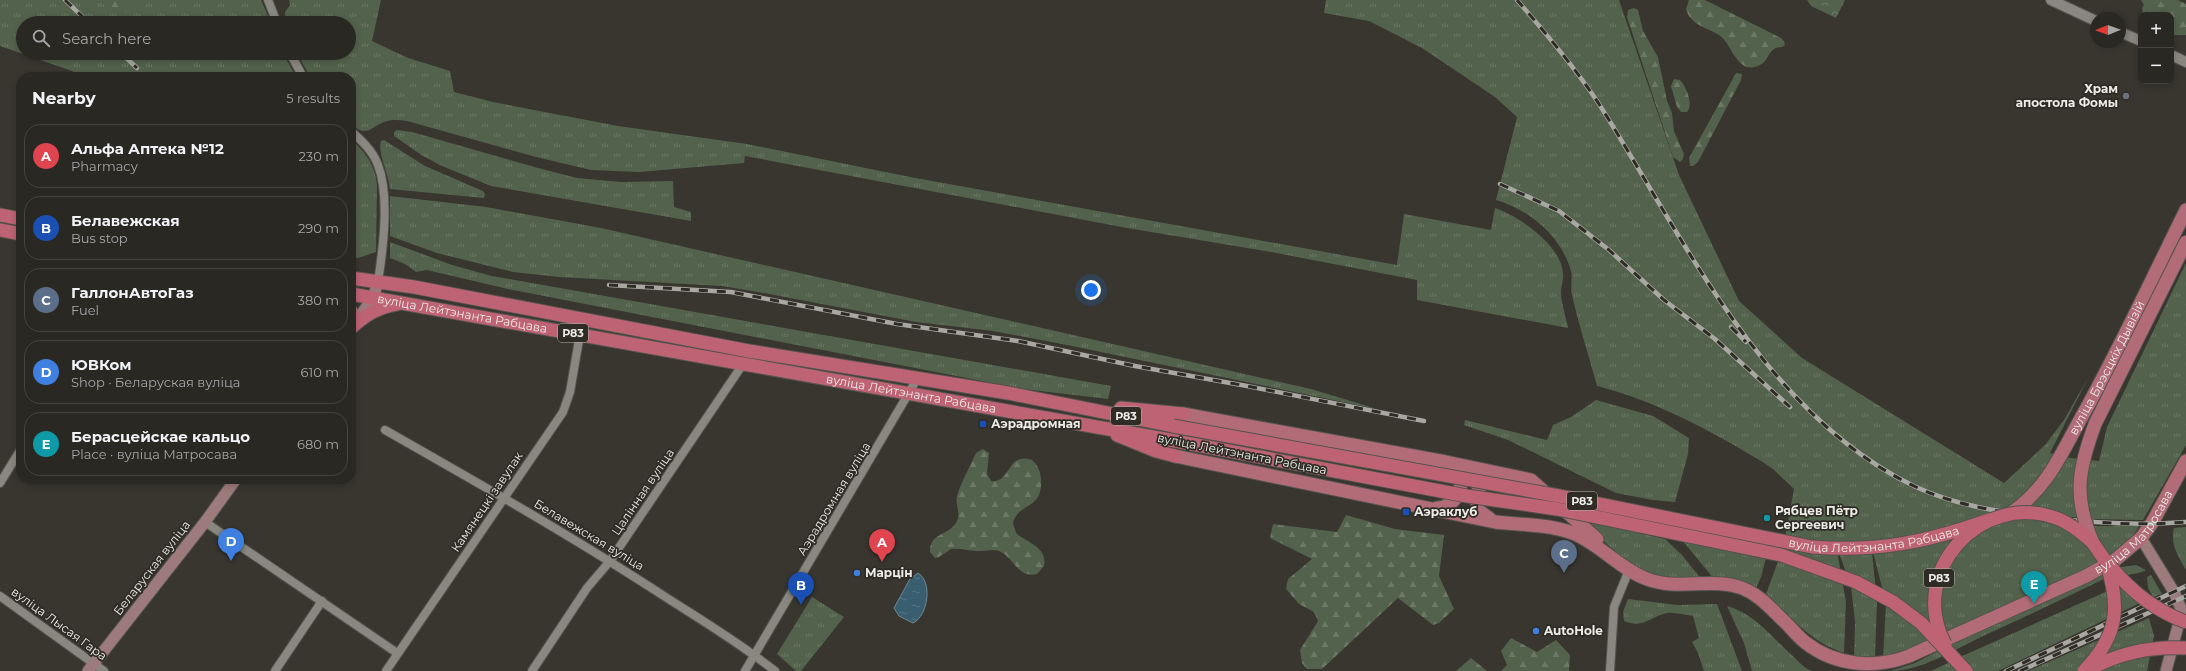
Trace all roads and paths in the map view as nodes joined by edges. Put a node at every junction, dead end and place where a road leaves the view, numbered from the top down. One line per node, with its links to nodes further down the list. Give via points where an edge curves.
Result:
1 (268, 0): 3 (street)
2 (2051, 0): 4 (street)
3 (274, 16)
4 (2090, 18)
5 (2126, 35): 6 (street)
6 (2138, 40)
7 (2174, 56): 9 (street)
8 (294, 60): 10 (street)
9 (2186, 62)
10 (300, 72)
11 (356, 136): 19 (street, вуліца Лейтэнанта Рабцава, via 373,155 381,173 384,236)
12 (2186, 210): 42 (main road, вуліца Брэсцкіх Дывізій, via 2104,376 2051,473 2038,491)
13 (0, 216): 14 (highway)
14 (16, 218)
15 (0, 230): 16 (highway)
16 (16, 233)
17 (2186, 242): 47 (main road, вуліца Брэсцкіх Дывізій, bridge, via 2095,424 2086,449 2079,491 2080,510)
18 (356, 279): 19 (highway, вуліца Лейтэнанта Рабцава / Р83)
19 (378, 282): 21 (main road); 27 (highway, вуліца Лейтэнанта Рабцава / Р83, via 749,351)
20 (356, 295): 21 (highway, вуліца Лейтэнанта Рабцава / Р83)
21 (373, 298): 22 (highway, вуліца Лейтэнанта Рабцава / Р83); 23 (main road)
22 (403, 303): 24 (highway, via 376,310); 25 (highway, вуліца Лейтэнанта Рабцава / Р83)
23 (356, 321)
24 (356, 323)
25 (580, 334): 26 (highway, вуліца Лейтэнанта Рабцава / Р83); 40 (street, Камянецкі завулак, via 570,392 563,412)
26 (743, 364): 28 (highway, вуліца Лейтэнанта Рабцава / Р83); 48 (street, Цалінная вуліца)
27 (918, 379): 28 (street, Аэрадромная вуліца); 29 (highway, вуліца Лейтэнанта Рабцава / Р83)
28 (910, 392): 31 (highway, вуліца Лейтэнанта Рабцава / Р83); 57 (street, Аэрадромная вуліца)
29 (1079, 406): 30 (highway); 43 (highway, вуліца Лейтэнанта Рабцава / Р83, bridge, via 1173,426 1559,496 1812,547 1848,550 1911,543)
30 (1183, 414): 36 (main road)
31 (1098, 426): 33 (highway, via 1136,444); 56 (highway, вуліца Лейтэнанта Рабцава / Р83, bridge, via 1467,496 1557,510 1781,555 1856,582 1893,602 1921,623)
32 (385, 430): 40 (street, Белавежская вуліца)
33 (1175, 456): 41 (main road, вуліца Лейтэнанта Рабцава)
34 (16, 457): 38 (street)
35 (2186, 461): 46 (main road, вуліца Матросава, via 2163,505)
36 (1446, 462): 37 (main road); 41 (main road, via 1454,466 1460,475 1461,488 1452,504)
37 (1503, 472): 45 (main road, via 1486,478 1479,487 1476,500 1478,510); 50 (main road, via 1531,480)
38 (0, 484)
39 (232, 484): 44 (main road, Беларуская вуліца)
40 (504, 498): 48 (street, Белавежская вуліца); 55 (street, Камянецкі завулак)
41 (1435, 508): 45 (main road, вуліца Лейтэнанта Рабцава)
42 (2011, 513): 43 (highway, Р83, bridge); 47 (highway, Р83, bridge, via 2034,513 2056,518 2076,528)
43 (1989, 520): 56 (highway, Р83, bridge, via 1960,540 1949,554 1940,575 1935,604 1937,622)
44 (205, 522): 52 (street); 58 (main road, Беларуская вуліца)
45 (1495, 522): 50 (main road, вуліца Лейтэнанта Рабцава, via 1537,526 1580,536)
46 (2141, 538): 50 (main road, вуліца Матросава, via 2116,560 2086,576 1896,662 1862,664 1827,656 1806,643 1757,594 1741,588 1717,584 1665,584); 53 (main road)
47 (2093, 543): 49 (highway, Р83)
48 (610, 561): 57 (street, Белавежская вуліца); 62 (street, Цалінная вуліца, via 587,588)
49 (2106, 562): 53 (highway, Р83, bridge, via 2126,585 2140,596 2176,618); 67 (highway, Р83, bridge, via 2114,586 2115,611 2109,636 2097,658)
50 (1629, 570): 65 (street, via 1614,607)
51 (0, 596): 58 (street, вуліца Лысая Гара)
52 (322, 601): 55 (street); 60 (street)
53 (2185, 615): 69 (main road)
54 (2186, 648): 68 (highway, bridge, via 2146,649 2128,653)
55 (398, 653): 61 (street, Камянецкі завулак)
56 (1950, 654): 66 (highway, Р83)
57 (754, 655): 63 (street, Аэрадромная вуліца); 64 (street, Белавежская вуліца)
58 (91, 667): 59 (street, вуліца Лысая Гара)
59 (104, 671)
60 (275, 671)
61 (386, 671)
62 (532, 671)
63 (745, 671)
64 (775, 671)
65 (1610, 671)
66 (1966, 671)
67 (2084, 671)
68 (2087, 671)
69 (2166, 671)

